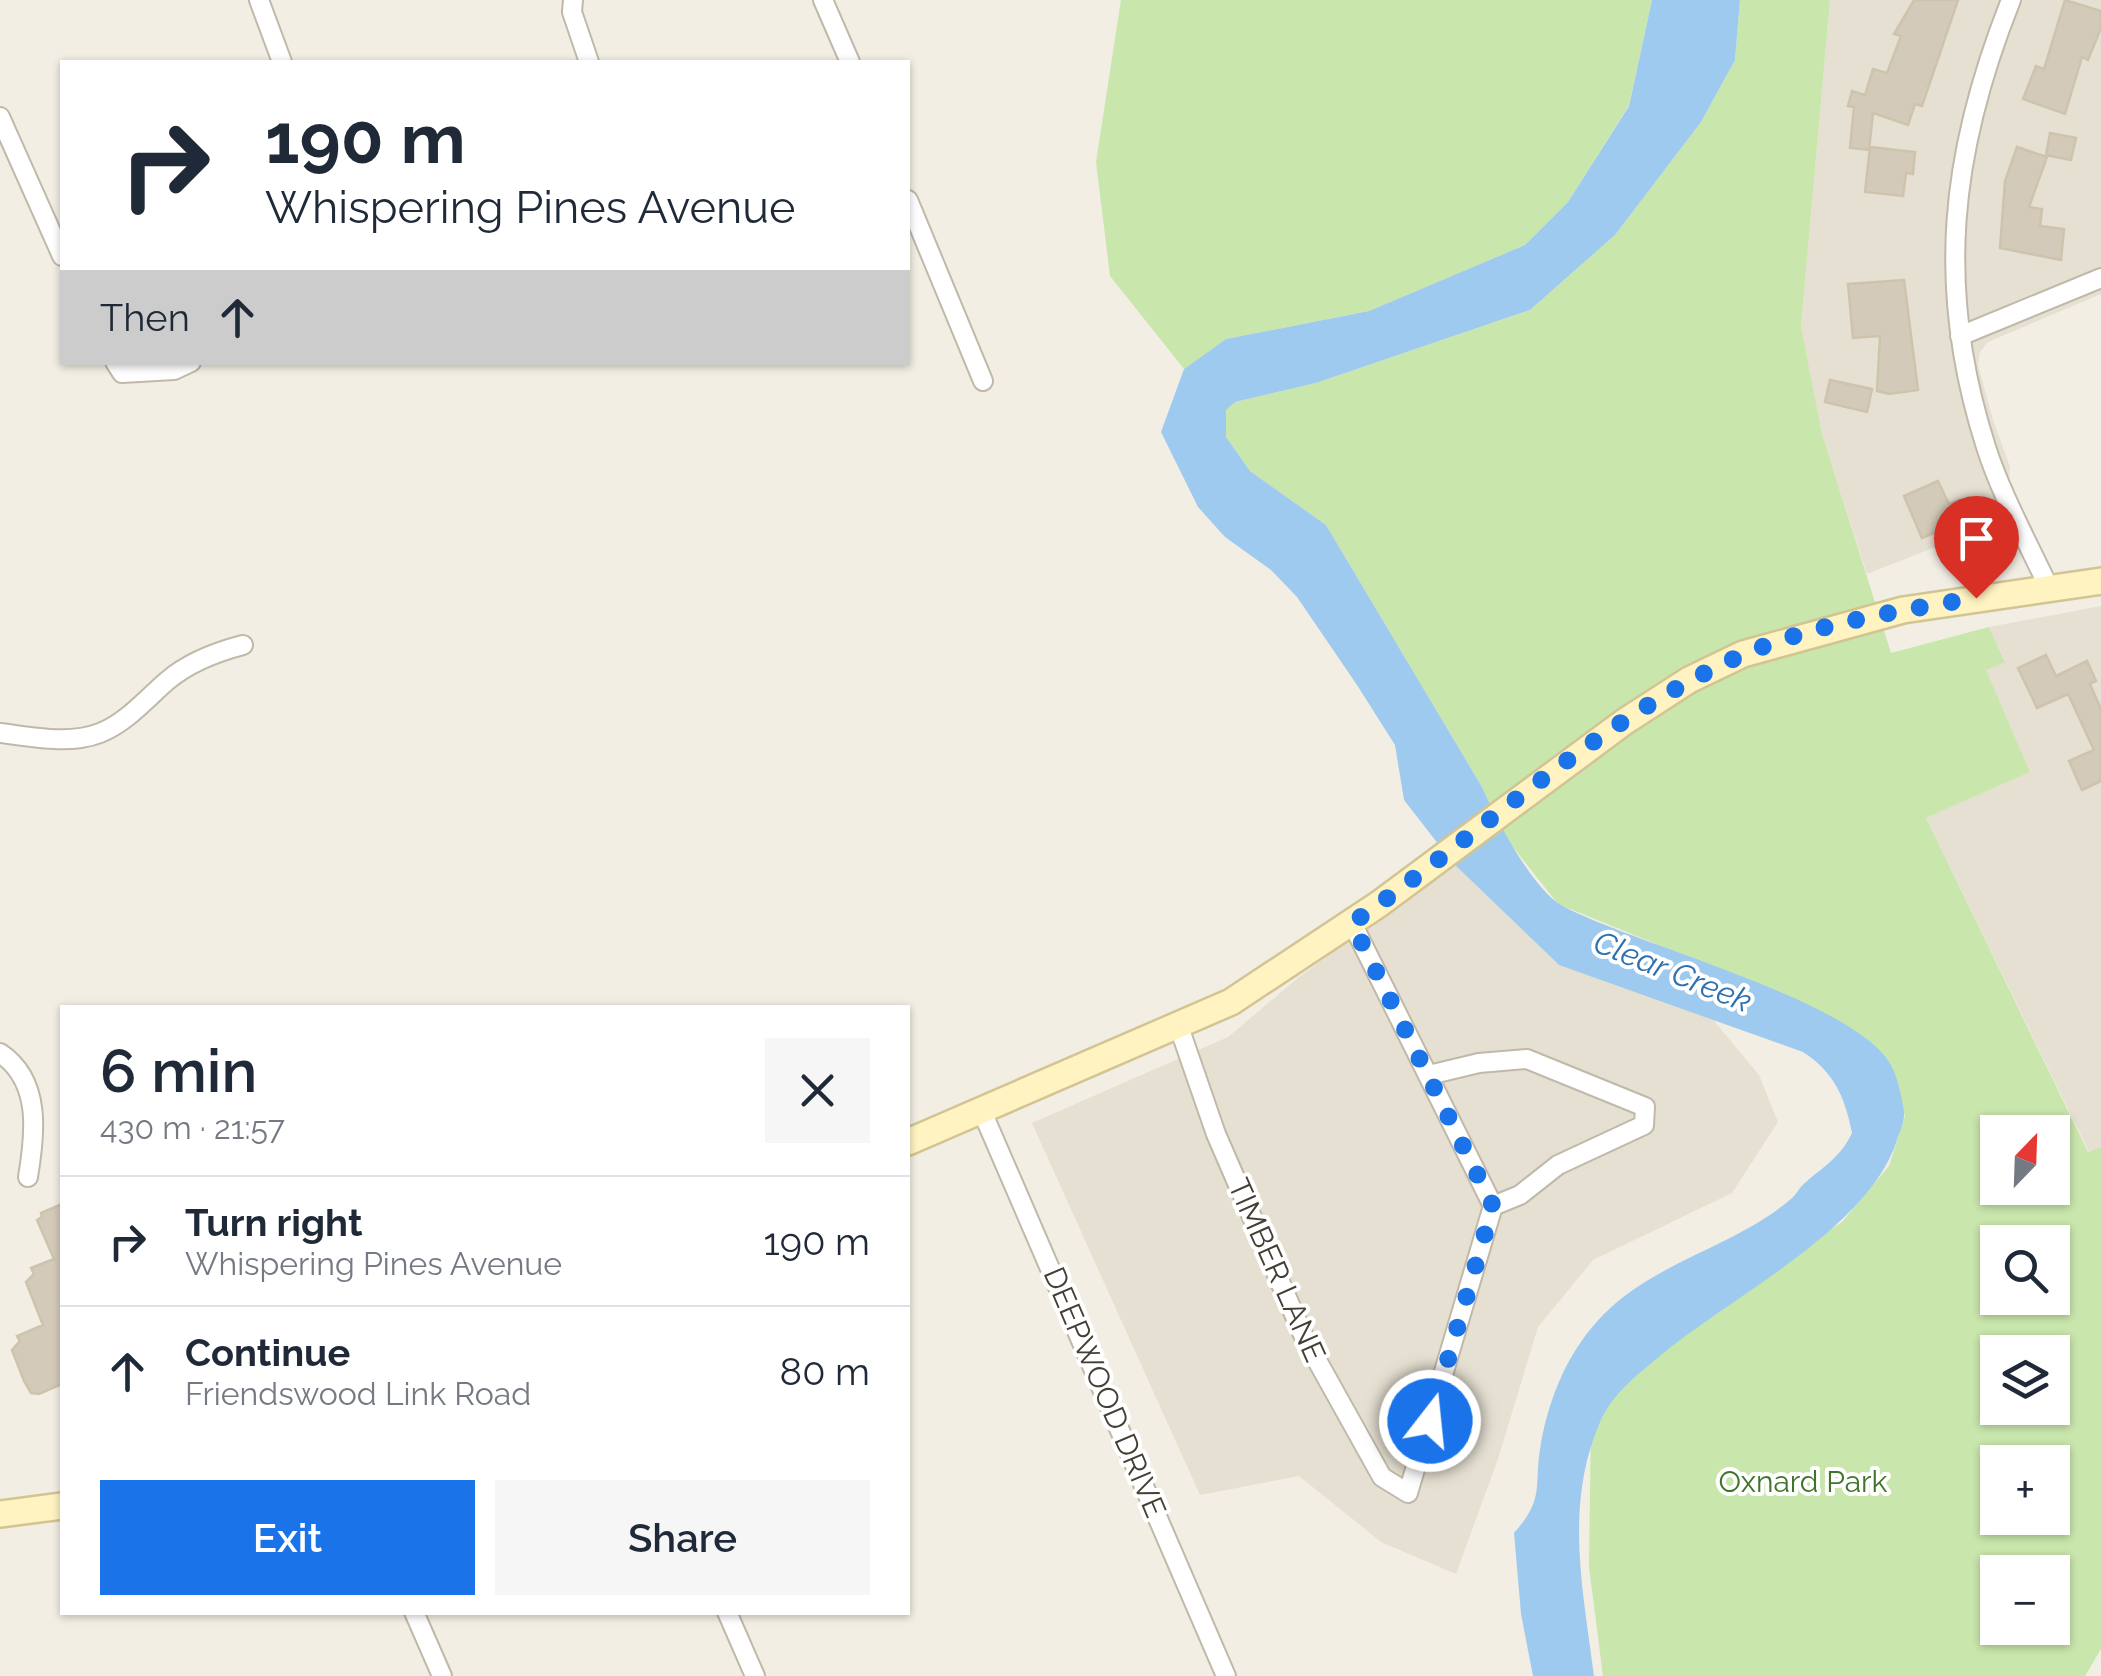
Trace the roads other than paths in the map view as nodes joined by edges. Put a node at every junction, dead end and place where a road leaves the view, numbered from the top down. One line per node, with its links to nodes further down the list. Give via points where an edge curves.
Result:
1 (259, 0): 5 (street)
2 (573, 0): 6 (street)
3 (824, 0): 7 (street)
4 (2011, 0): 12 (street, via 1972,110 1957,180)
5 (281, 60)
6 (587, 60)
7 (849, 60)
8 (0, 118): 10 (street)
9 (910, 205): 15 (street)
10 (60, 252)
11 (2101, 278): 12 (street)
12 (1960, 336): 17 (street, via 1987,449)
13 (118, 365): 14 (street, via 122,373)
14 (185, 365)
15 (982, 381)
16 (2101, 580): 17 (main road)
17 (2048, 586): 20 (main road, via 1903,610 1743,654 1665,696)
18 (244, 645): 19 (street, via 213,653 170,678 100,733 67,739)
19 (0, 733)
20 (1352, 923): 21 (main road, via 1231,1002); 23 (street)
21 (1179, 1027): 24 (main road); 27 (street, TIMBER LANE, via 1216,1134 1304,1337 1382,1477 1408,1493)
22 (0, 1052): 26 (street, via 16,1068 35,1118)
23 (1429, 1075): 27 (street); 27 (street, via 1528,1059 1645,1107 1644,1125)
24 (980, 1108): 25 (main road); 34 (street, DEEPWOOD DRIVE)
25 (910, 1141)
26 (28, 1177)
27 (1493, 1206)
28 (60, 1506): 29 (main road)
29 (0, 1514)
30 (415, 1615): 32 (street)
31 (729, 1615): 33 (street)
32 (442, 1676)
33 (755, 1676)
34 (1226, 1676)

